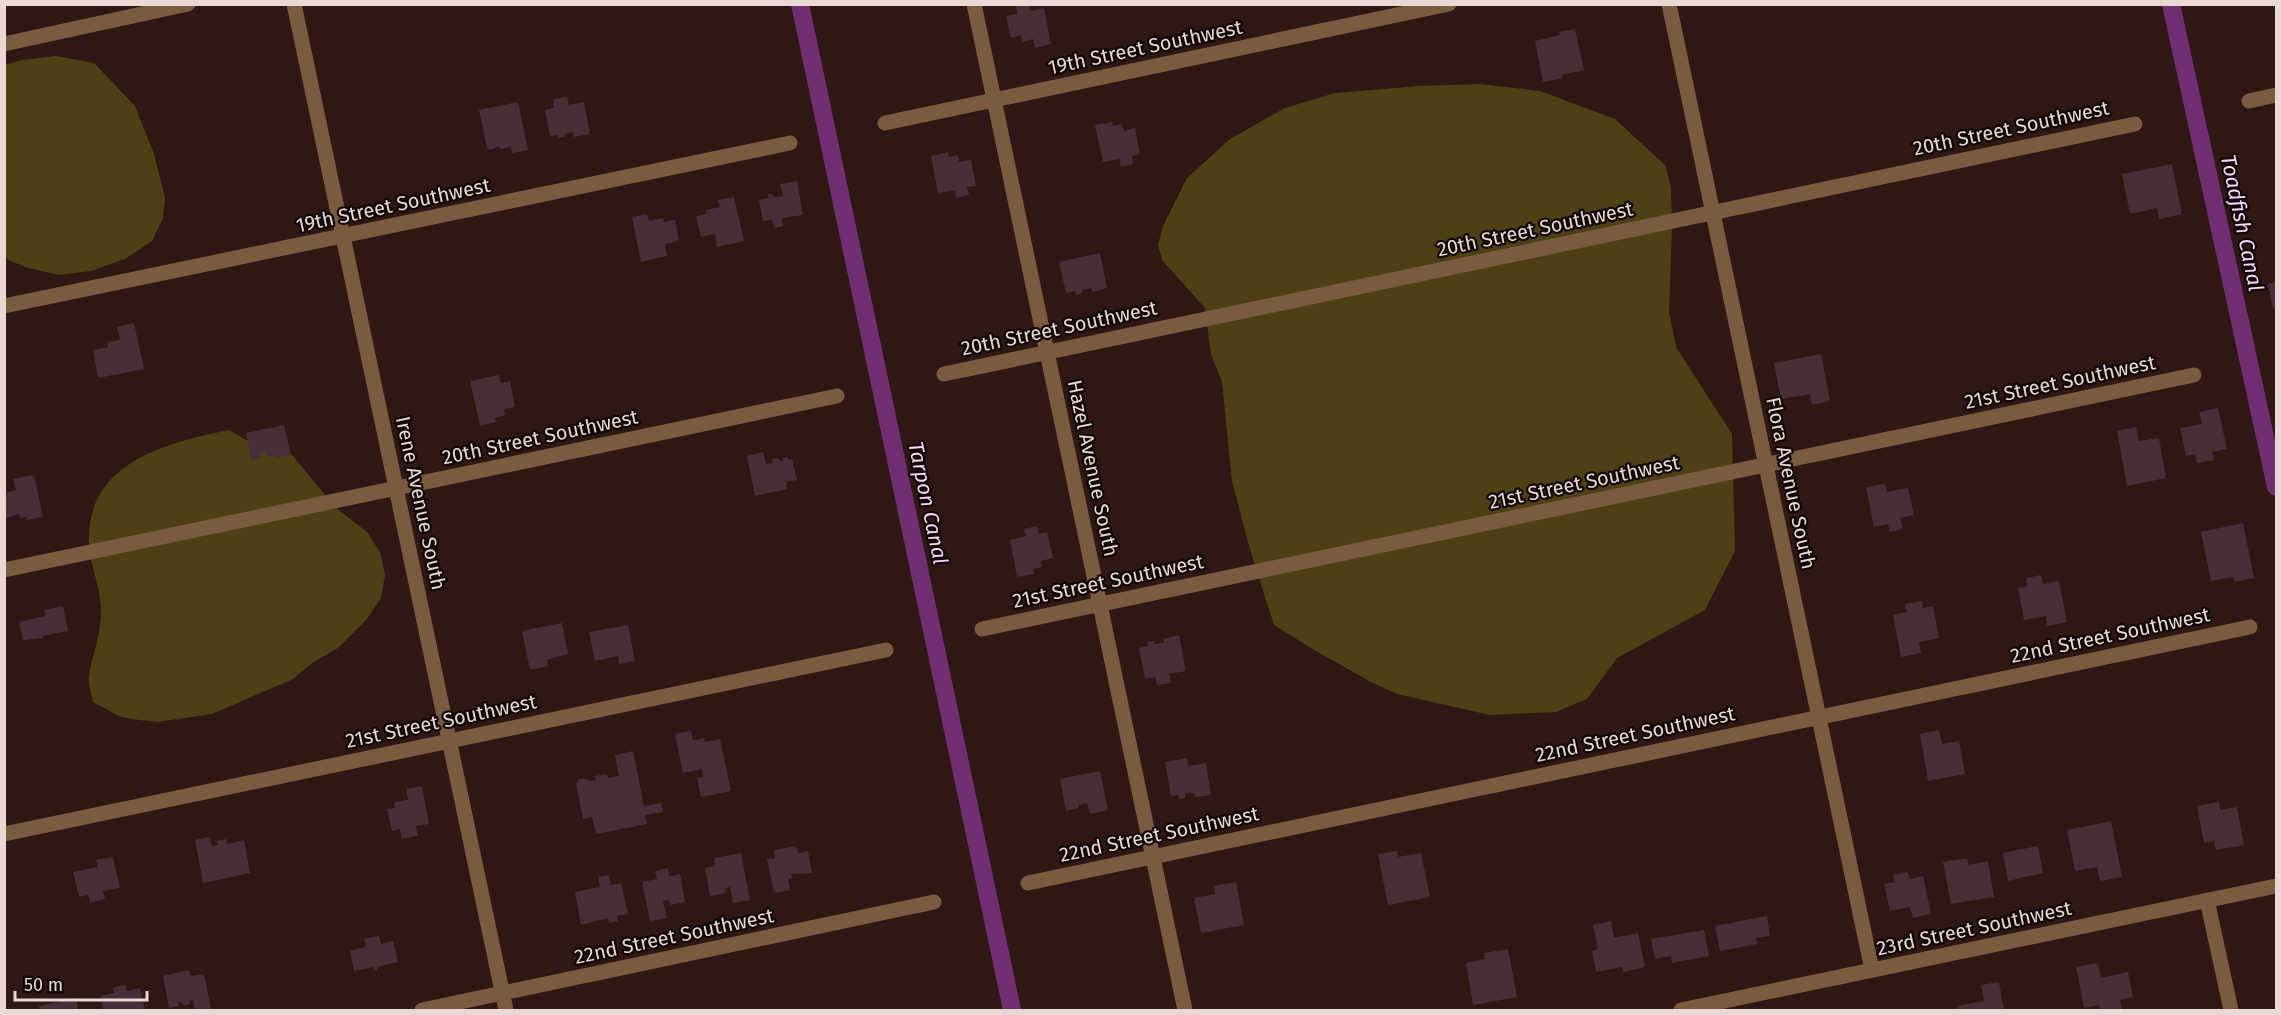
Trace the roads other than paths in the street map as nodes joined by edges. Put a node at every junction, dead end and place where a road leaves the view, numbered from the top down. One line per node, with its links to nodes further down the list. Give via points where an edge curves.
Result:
1 (188, 4): 6 (street)
2 (294, 4): 14 (street, Irene Avenue South)
3 (974, 4): 8 (street, Hazel Avenue South)
4 (1449, 4): 8 (street, 19th Street Southwest)
5 (1670, 4): 13 (street, Flora Avenue South)
6 (4, 44)
7 (2277, 95): 9 (street)
8 (994, 100): 10 (street, 19th Street Southwest); 16 (street, Hazel Avenue South)
9 (2249, 101)
10 (885, 123)
11 (2135, 124): 13 (street, 20th Street Southwest)
12 (790, 143): 14 (street, 19th Street Southwest)
13 (1713, 214): 16 (street, 20th Street Southwest); 20 (street, Flora Avenue South)
14 (343, 237): 15 (street, 19th Street Southwest); 21 (street, Irene Avenue South)
15 (4, 306)
16 (1047, 353): 17 (street, 20th Street Southwest); 23 (street, Hazel Avenue South)
17 (944, 374)
18 (2194, 375): 20 (street, 21st Street Southwest)
19 (837, 396): 21 (street, 20th Street Southwest)
20 (1766, 465): 23 (street, 21st Street Southwest); 27 (street, Flora Avenue South)
21 (396, 489): 22 (street, 20th Street Southwest); 28 (street, Irene Avenue South)
22 (4, 570)
23 (1100, 605): 25 (street, 21st Street Southwest); 30 (street, Hazel Avenue South)
24 (2250, 627): 27 (street, 22nd Street Southwest)
25 (982, 629)
26 (886, 650): 28 (street, 21st Street Southwest)
27 (1818, 717): 30 (street, 22nd Street Southwest); 35 (street, Flora Avenue South)
28 (450, 742): 29 (street, 21st Street Southwest); 36 (street, Irene Avenue South)
29 (4, 834)
30 (1152, 857): 31 (street, 22nd Street Southwest); 39 (street, Hazel Avenue South)
31 (1028, 883)
32 (2277, 886): 33 (street, 23rd Street Southwest)
33 (2207, 900): 35 (street, 23rd Street Southwest); 41 (street)
34 (934, 902): 36 (street, 22nd Street Southwest)
35 (1872, 970): 40 (street, 23rd Street Southwest)
36 (502, 994): 37 (street, 22nd Street Southwest); 38 (street, Irene Avenue South)
37 (422, 1011)
38 (506, 1011)
39 (1185, 1011)
40 (1681, 1011)
41 (2231, 1011)

